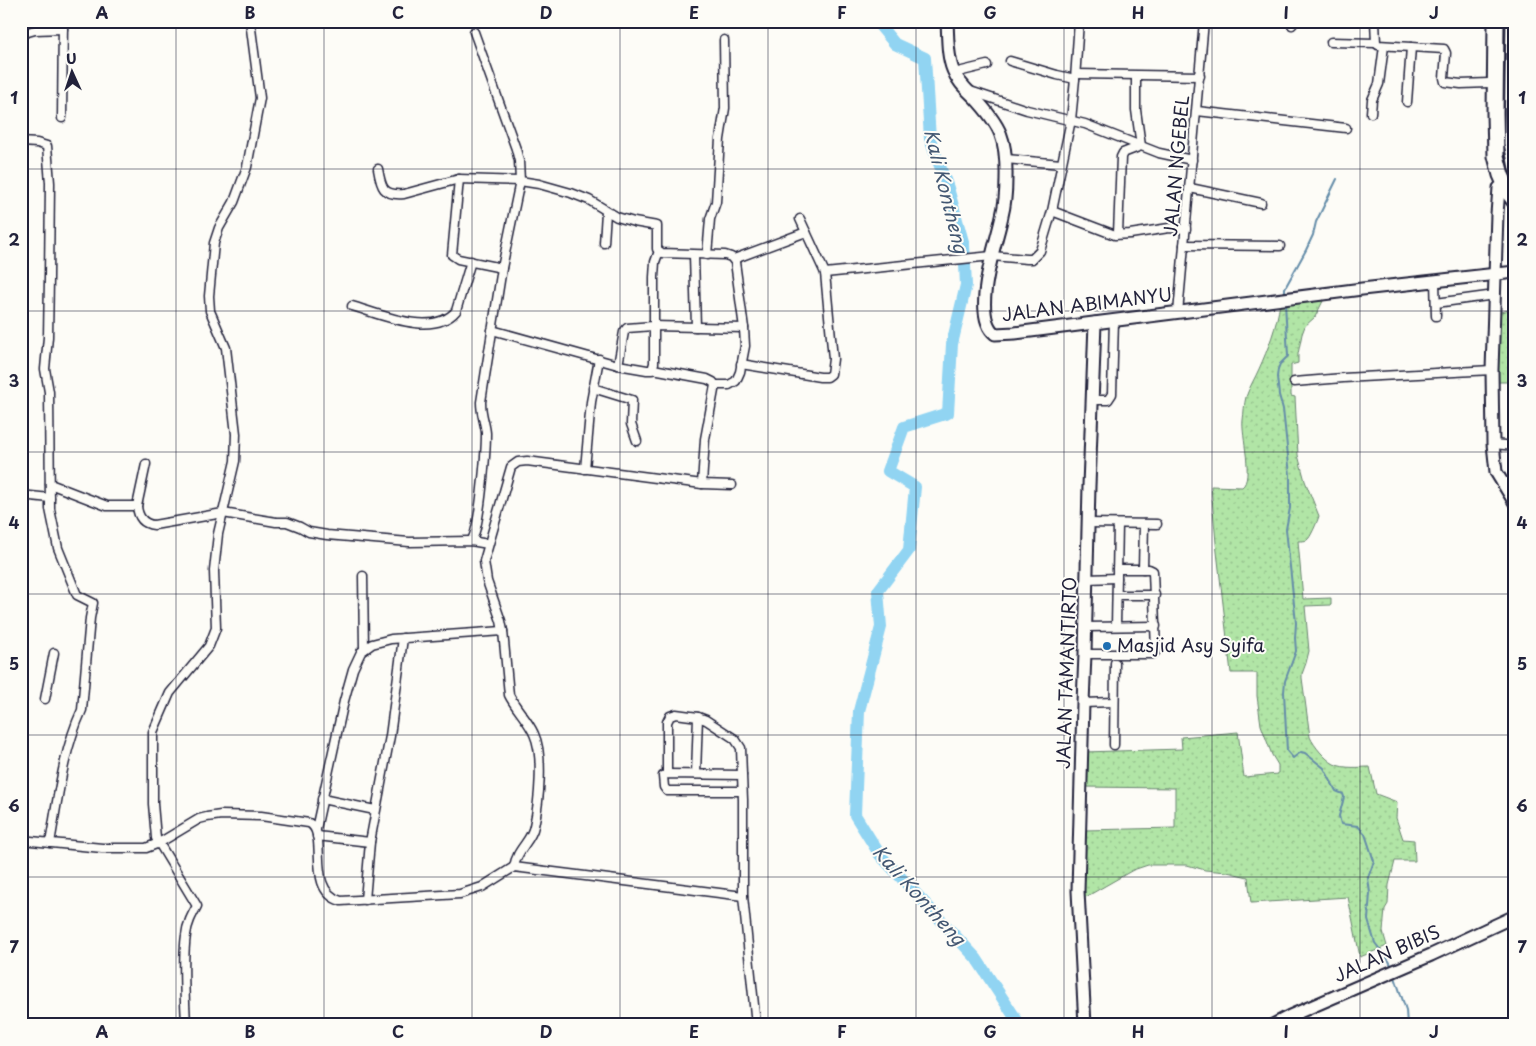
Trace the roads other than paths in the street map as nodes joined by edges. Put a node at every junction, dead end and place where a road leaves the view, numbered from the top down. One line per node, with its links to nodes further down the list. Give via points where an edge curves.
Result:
1 (250, 21): 100 (street, via 260,98 247,166 214,243 209,296 210,311 226,348 236,434 235,461)
2 (946, 21): 19 (street, JALAN ABIMANYU)
3 (1079, 21): 20 (street)
4 (1204, 21): 22 (street, JALAN NGEBEL)
5 (1375, 21): 15 (street)
6 (1489, 21): 23 (street)
7 (1496, 21): 43 (highway, via 1496,156 1501,175)
8 (1504, 21): 40 (highway, via 1504,149)
9 (1512, 21): 36 (street, via 1510,143)
10 (63, 25): 12 (street); 28 (street)
11 (474, 32): 39 (street, via 519,156)
12 (21, 34)
13 (724, 40): 57 (street, via 725,108)
14 (1331, 42): 15 (street)
15 (1380, 45): 16 (street); 27 (street, via 1379,84)
16 (1411, 47): 23 (street, via 1444,49 1444,80 1447,83); 25 (street)
17 (1010, 61): 20 (street, via 1049,73)
18 (987, 65): 19 (street)
19 (954, 73): 24 (street, JALAN ABIMANYU)
20 (1076, 76): 21 (street); 29 (street)
21 (1136, 76): 22 (street); 32 (street)
22 (1200, 76): 26 (street, JALAN NGEBEL)
23 (1489, 83): 42 (street, via 1489,147)
24 (966, 89): 29 (street, via 1027,110); 33 (street, JALAN ABIMANYU, via 996,124 1004,142)
25 (1407, 102)
26 (1197, 111): 30 (street); 34 (street, JALAN NGEBEL)
27 (1370, 113)
28 (62, 118)
29 (1071, 120): 32 (street); 35 (street)
30 (1346, 128)
31 (21, 142): 93 (street, via 48,146 49,288 45,370 49,392)
32 (1141, 146): 34 (street); 51 (street, via 1123,153 1121,157)
33 (1006, 159): 35 (street); 58 (street, JALAN ABIMANYU, via 1004,209)
34 (1192, 160): 41 (street, JALAN NGEBEL)
35 (1061, 164): 45 (street)
36 (1515, 168)
37 (378, 169): 38 (street, via 384,189 396,195)
38 (459, 179): 39 (street); 60 (street, via 452,253 455,258)
39 (520, 181): 46 (street, via 580,196); 61 (street)
40 (1515, 185)
41 (1190, 188): 44 (street); 49 (street, JALAN NGEBEL)
42 (1499, 188): 47 (street); 64 (street)
43 (1515, 201)
44 (1261, 203)
45 (1052, 211): 51 (street); 58 (street, via 1038,255 1027,259)
46 (606, 212): 52 (street); 55 (street, via 624,220 657,226)
47 (1515, 212)
48 (800, 219): 50 (street)
49 (1186, 229): 51 (street); 53 (street, JALAN NGEBEL)
50 (806, 232): 59 (street); 63 (street)
51 (1118, 234)
52 (604, 243)
53 (1184, 245): 54 (street); 69 (street, JALAN NGEBEL)
54 (1280, 246)
55 (659, 251): 56 (street); 73 (street, via 655,262)
56 (694, 255): 57 (street); 74 (street)
57 (707, 255): 59 (street)
58 (992, 256): 63 (street); 72 (street, JALAN ABIMANYU, via 987,274 985,307 995,334)
59 (734, 259): 75 (street)
60 (471, 261): 61 (street); 68 (street, via 456,311 440,322 406,321)
61 (502, 268): 76 (street)
62 (1515, 272): 64 (street, JALAN ABIMANYU)
63 (825, 273): 78 (street, via 833,359 831,374 820,377)
64 (1496, 274): 65 (street, JALAN ABIMANYU); 66 (street)
65 (1435, 281): 67 (street); 69 (street, JALAN ABIMANYU)
66 (1495, 296): 67 (street); 81 (street)
67 (1436, 304): 70 (street)
68 (352, 306)
69 (1178, 313): 71 (street, JALAN ABIMANYU)
70 (1436, 316)
71 (1114, 320): 72 (street, JALAN ABIMANYU); 85 (street, via 1112,394 1108,400)
72 (1095, 323): 85 (street, JALAN TAMANTIRTO)
73 (653, 326): 74 (street); 79 (street, via 625,330); 80 (street)
74 (696, 327): 75 (street)
75 (744, 328): 78 (street)
76 (492, 330): 77 (street); 105 (street, via 481,410 486,432 482,487)
77 (599, 359): 79 (street); 84 (street)
78 (741, 364): 83 (street, via 734,383)
79 (618, 365): 80 (street)
80 (653, 369): 83 (street, via 707,379)
81 (1492, 370): 82 (street); 87 (street)
82 (1294, 382)
83 (715, 385): 94 (street, via 705,439)
84 (593, 388): 86 (street, via 632,400 631,424); 90 (street)
85 (1091, 400): 101 (street, JALAN TAMANTIRTO)
86 (637, 441)
87 (1493, 444): 88 (street); 91 (street, via 1495,469)
88 (1515, 446)
89 (146, 464): 99 (street)
90 (585, 469): 94 (street); 106 (street, via 527,461 513,465)
91 (1501, 482): 92 (street); 98 (street)
92 (1515, 482)
93 (50, 484): 97 (street); 99 (street, via 108,506)
94 (702, 484): 95 (street)
95 (732, 485)
96 (21, 495): 97 (street)
97 (50, 498): 137 (street, via 53,531 66,570 76,594 92,603 82,710 63,767)
98 (1515, 503)
99 (137, 506): 100 (street, via 140,518 154,525)
100 (223, 513): 105 (street, via 287,522 309,532 328,535 410,542); 138 (street, via 214,571 216,628 209,646 170,693 152,732 154,832)
101 (1088, 523): 102 (street); 111 (street, JALAN TAMANTIRTO)
102 (1118, 524): 103 (street); 108 (street)
103 (1144, 524): 104 (street); 107 (street)
104 (1157, 524)
105 (471, 541): 106 (street)
106 (488, 544): 117 (street, via 485,572)
107 (1143, 569): 108 (street); 113 (street, via 1153,571)
108 (1117, 570): 110 (street)
109 (364, 576): 119 (street)
110 (1117, 578): 111 (street); 112 (street)
111 (1087, 579): 114 (street, JALAN TAMANTIRTO)
112 (1117, 594): 113 (street); 115 (street)
113 (1155, 595): 116 (street)
114 (1086, 626): 115 (street); 121 (street, JALAN TAMANTIRTO)
115 (1116, 626): 116 (street)
116 (1156, 626): 121 (street, via 1155,653)
117 (503, 631): 118 (street); 139 (street, via 510,695 534,733 540,763 534,826 518,853)
118 (403, 638): 119 (street, via 378,642); 133 (street, via 390,736)
119 (364, 649): 132 (street, via 356,661 348,687)
120 (54, 653): 123 (street)
121 (1085, 654): 125 (street, JALAN TAMANTIRTO)
122 (1114, 663): 124 (street)
123 (45, 699)
124 (1114, 702): 125 (street); 127 (street)
125 (1083, 703): 145 (street, JALAN TAMANTIRTO, via 1078,891)
126 (698, 717): 128 (street, via 676,714 668,718); 129 (street); 130 (street, via 738,741 742,752)
127 (1114, 745)
128 (667, 774): 129 (street); 131 (street, via 663,777 666,790)
129 (696, 774): 130 (street)
130 (742, 775): 131 (street)
131 (742, 791): 140 (street)
132 (322, 799): 133 (street); 134 (street)
133 (375, 810): 136 (street)
134 (316, 832): 136 (street); 138 (street, via 313,824 309,823 260,816 221,815 199,819); 141 (street, via 319,868 328,895 341,901)
135 (21, 840): 137 (street)
136 (370, 842): 141 (street)
137 (50, 843): 138 (street, via 124,849 146,848)
138 (159, 843): 143 (street, via 197,906 186,934)
139 (514, 867): 140 (street); 141 (street, via 482,887 460,894)
140 (743, 896): 144 (street)
141 (365, 900)
142 (1515, 916): 146 (street, JALAN BIBIS)
143 (186, 1025)
144 (756, 1025)
145 (1085, 1025)
146 (1273, 1025)

